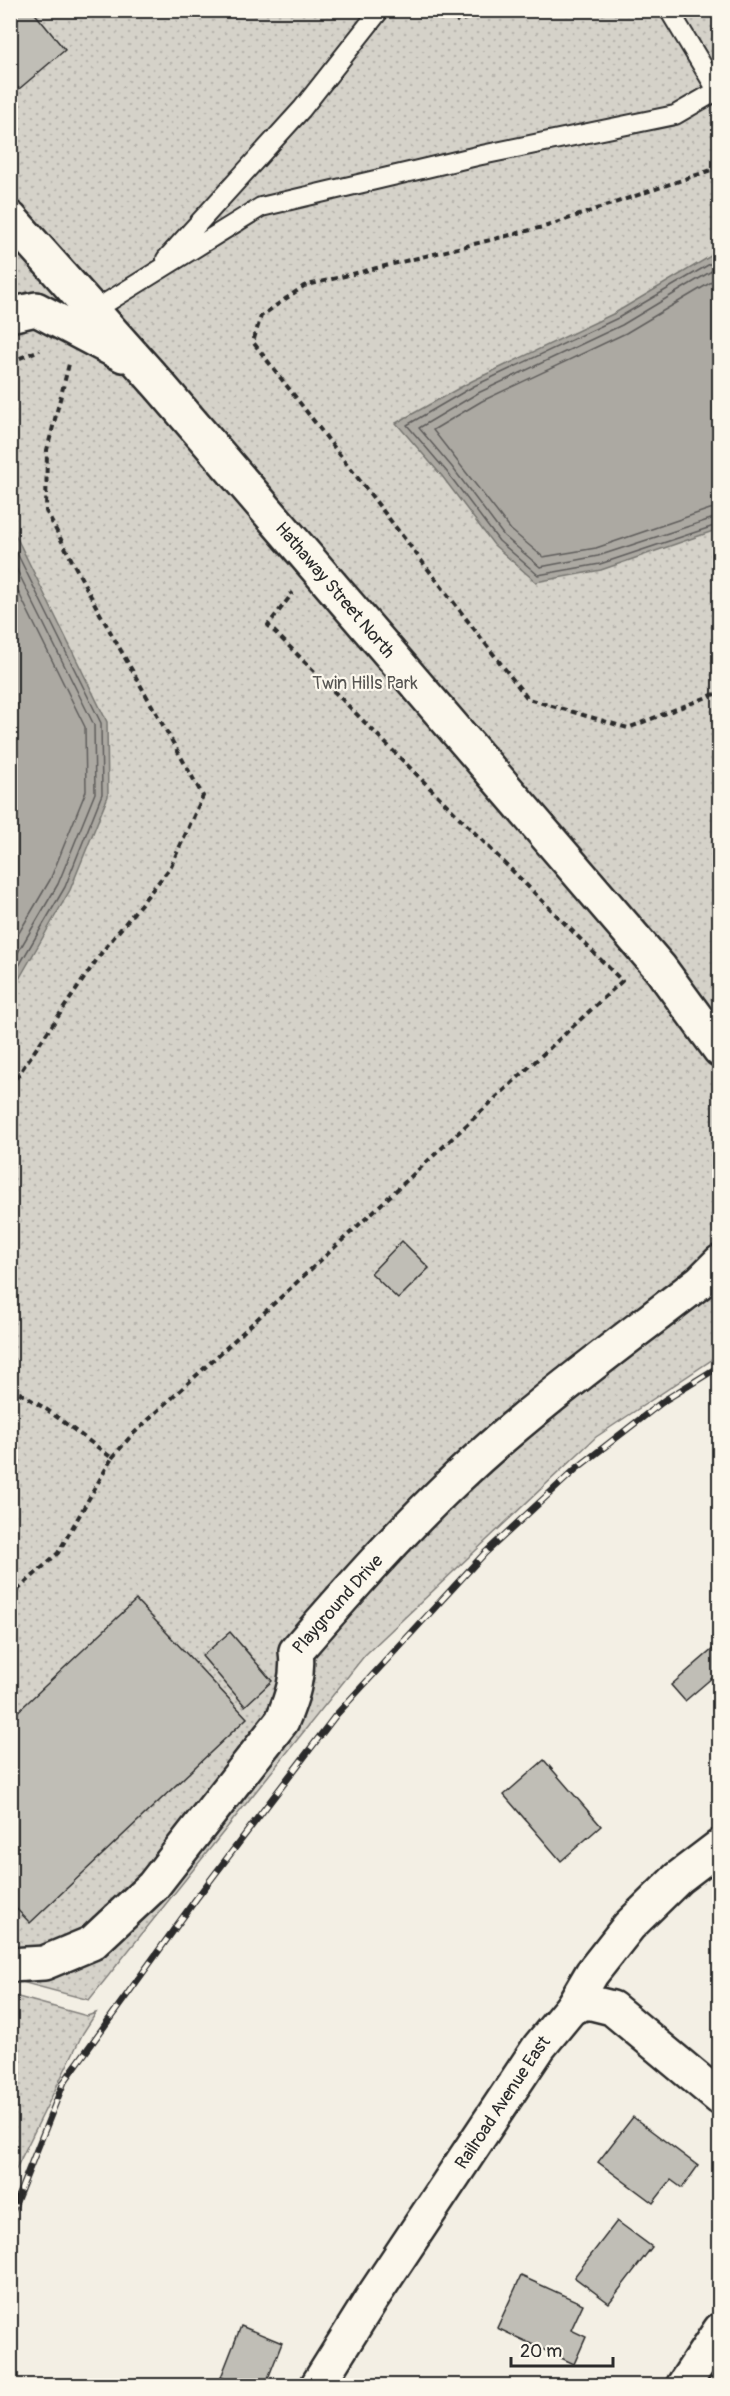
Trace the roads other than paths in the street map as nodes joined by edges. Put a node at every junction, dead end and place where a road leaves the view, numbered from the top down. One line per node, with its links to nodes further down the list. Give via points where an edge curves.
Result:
1 (380, 10): 5 (lane, via 302,109)
2 (669, 10): 3 (lane)
3 (718, 90): 5 (lane, via 675,115 261,207)
4 (10, 218): 6 (street, Hathaway Street North)
5 (151, 275): 6 (lane)
6 (93, 310): 8 (street, Hathaway Street North)
7 (10, 315): 8 (street, via 36,309)
8 (142, 366): 9 (street, Hathaway Street North, via 660,968)
9 (720, 1050)
10 (720, 1262): 12 (street, Playground Drive, via 458,1477 374,1562 296,1651 294,1693 282,1721 153,1886 92,1943 44,1963)
11 (720, 1846): 13 (street, Railroad Avenue East, via 678,1878 629,1926 592,1973)
12 (10, 1965)
13 (572, 2007): 14 (street, via 588,2002 612,2008); 16 (street, Railroad Avenue East, via 539,2047)
14 (720, 2098)
15 (720, 2330): 17 (street)
16 (317, 2385)
17 (683, 2385)

